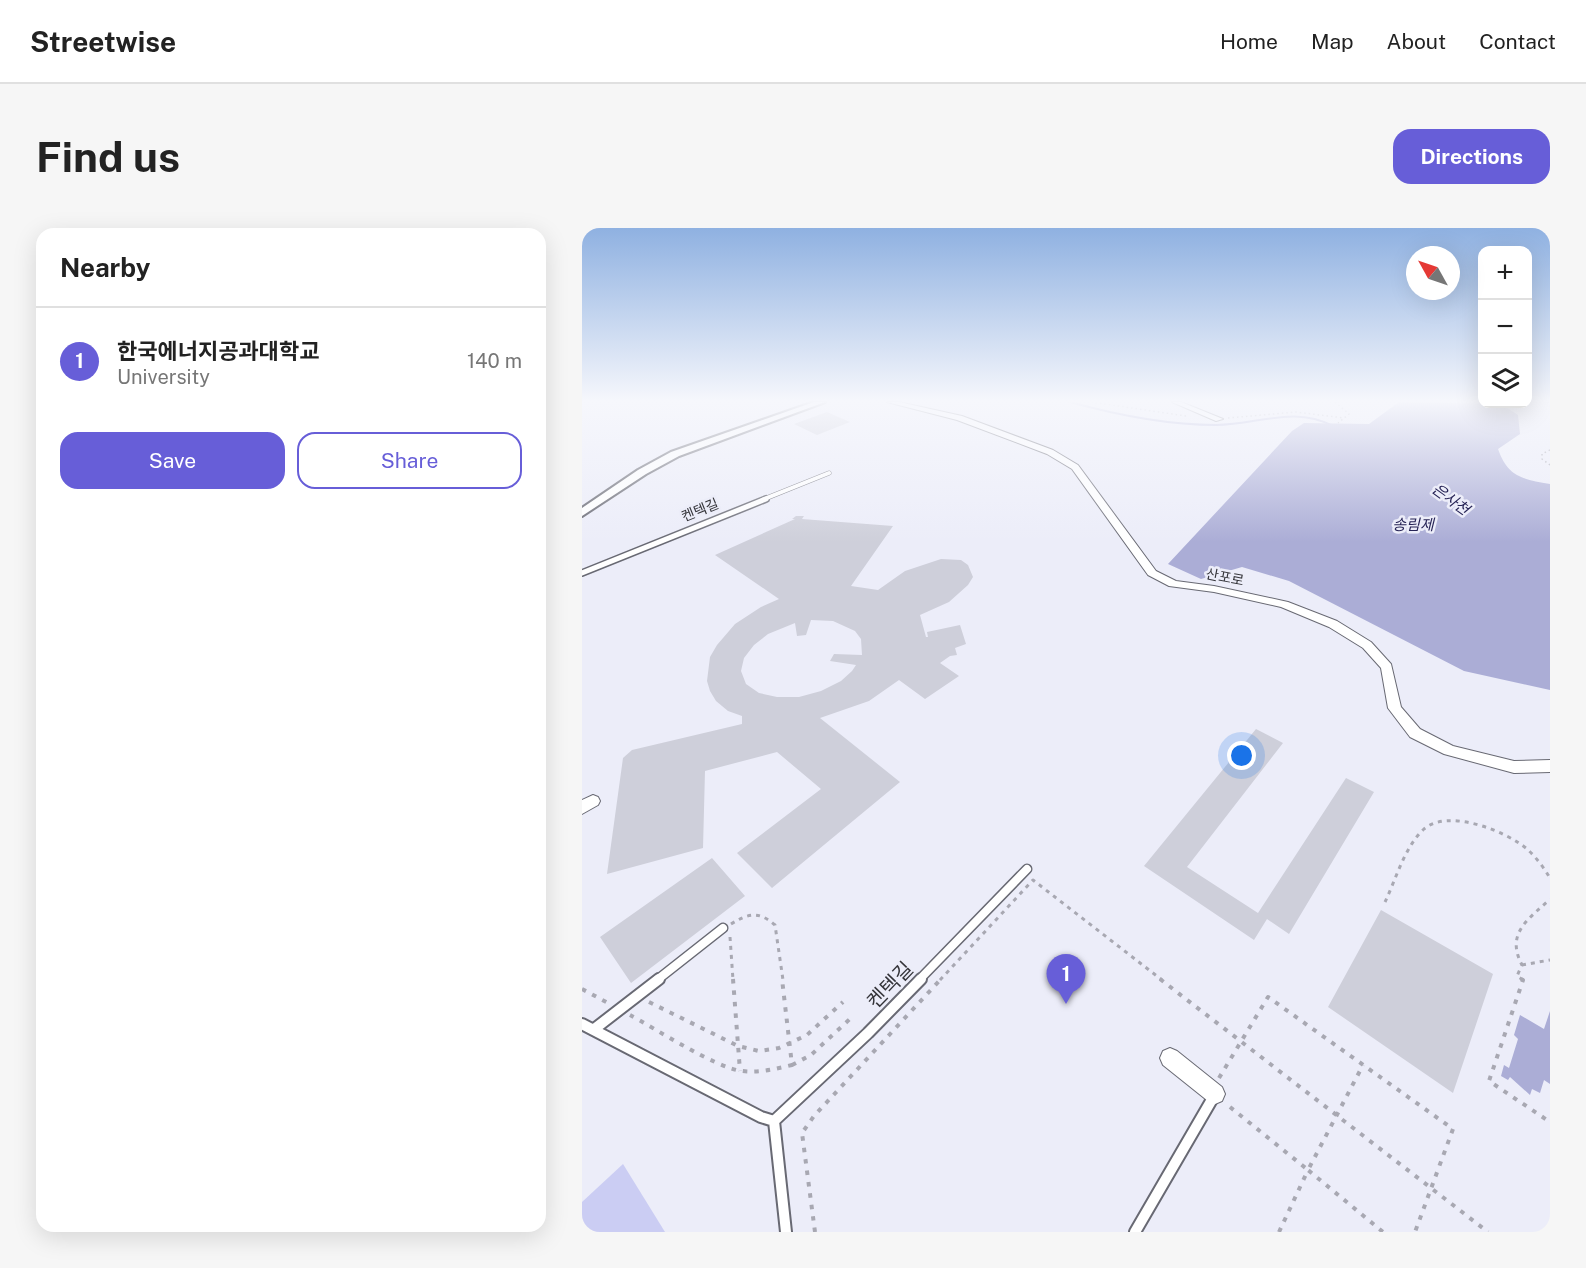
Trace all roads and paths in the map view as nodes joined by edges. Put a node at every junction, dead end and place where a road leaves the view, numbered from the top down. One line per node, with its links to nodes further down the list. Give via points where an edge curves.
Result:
1 (676, 449): 7 (street)
2 (689, 449): 8 (street, via 635,477)
3 (1042, 449): 10 (street, 산포로, via 1075,467 1152,573 1173,584 1284,604 1333,624 1367,645 1387,667 1395,708 1415,733 1449,750 1514,767)
4 (1550, 450): 5 (path, via 1542,454 1542,459)
5 (1550, 465)
6 (829, 473): 9 (lane, 켄텍길)
7 (582, 505)
8 (582, 513)
9 (582, 573)
10 (1550, 766)
11 (1027, 869): 35 (lane, 켄텍길, via 868,1033)
12 (1550, 878): 14 (path, via 1526,848 1501,832 1446,820 1426,826)
13 (1550, 899): 17 (path, via 1524,922 1515,942 1514,954)
14 (1385, 902)
15 (727, 932): 25 (lane); 27 (path, via 750,913 763,914 776,924); 28 (path)
16 (1550, 960): 17 (path)
17 (1522, 965): 36 (path, via 1517,976 1523,980 1489,1081)
18 (582, 989): 21 (path)
19 (646, 1001): 28 (path)
20 (843, 1002): 27 (path, via 807,1035)
21 (613, 1006)
22 (624, 1012): 32 (path)
23 (852, 1017): 30 (path, via 811,1055)
24 (582, 1024): 25 (lane)
25 (592, 1030): 35 (lane)
26 (1242, 1041): 31 (path, via 1268,997); 33 (path); 34 (path); 40 (path, via 1033,880 802,1133)
27 (791, 1043): 28 (path, via 759,1052); 30 (path)
28 (738, 1046): 32 (path)
29 (1170, 1058): 33 (street)
30 (792, 1065): 32 (path, via 763,1072)
31 (1363, 1065): 34 (path); 38 (path, via 1453,1129)
32 (740, 1071)
33 (1222, 1093): 37 (path); 41 (lane)
34 (1338, 1116): 37 (path); 38 (path)
35 (774, 1121): 39 (lane)
36 (1550, 1122)
37 (1308, 1170): 42 (path); 43 (path)
38 (1431, 1188): 44 (path); 45 (path)
39 (786, 1232)
40 (815, 1232)
41 (1135, 1232)
42 (1279, 1232)
43 (1383, 1232)
44 (1415, 1232)
45 (1488, 1232)

